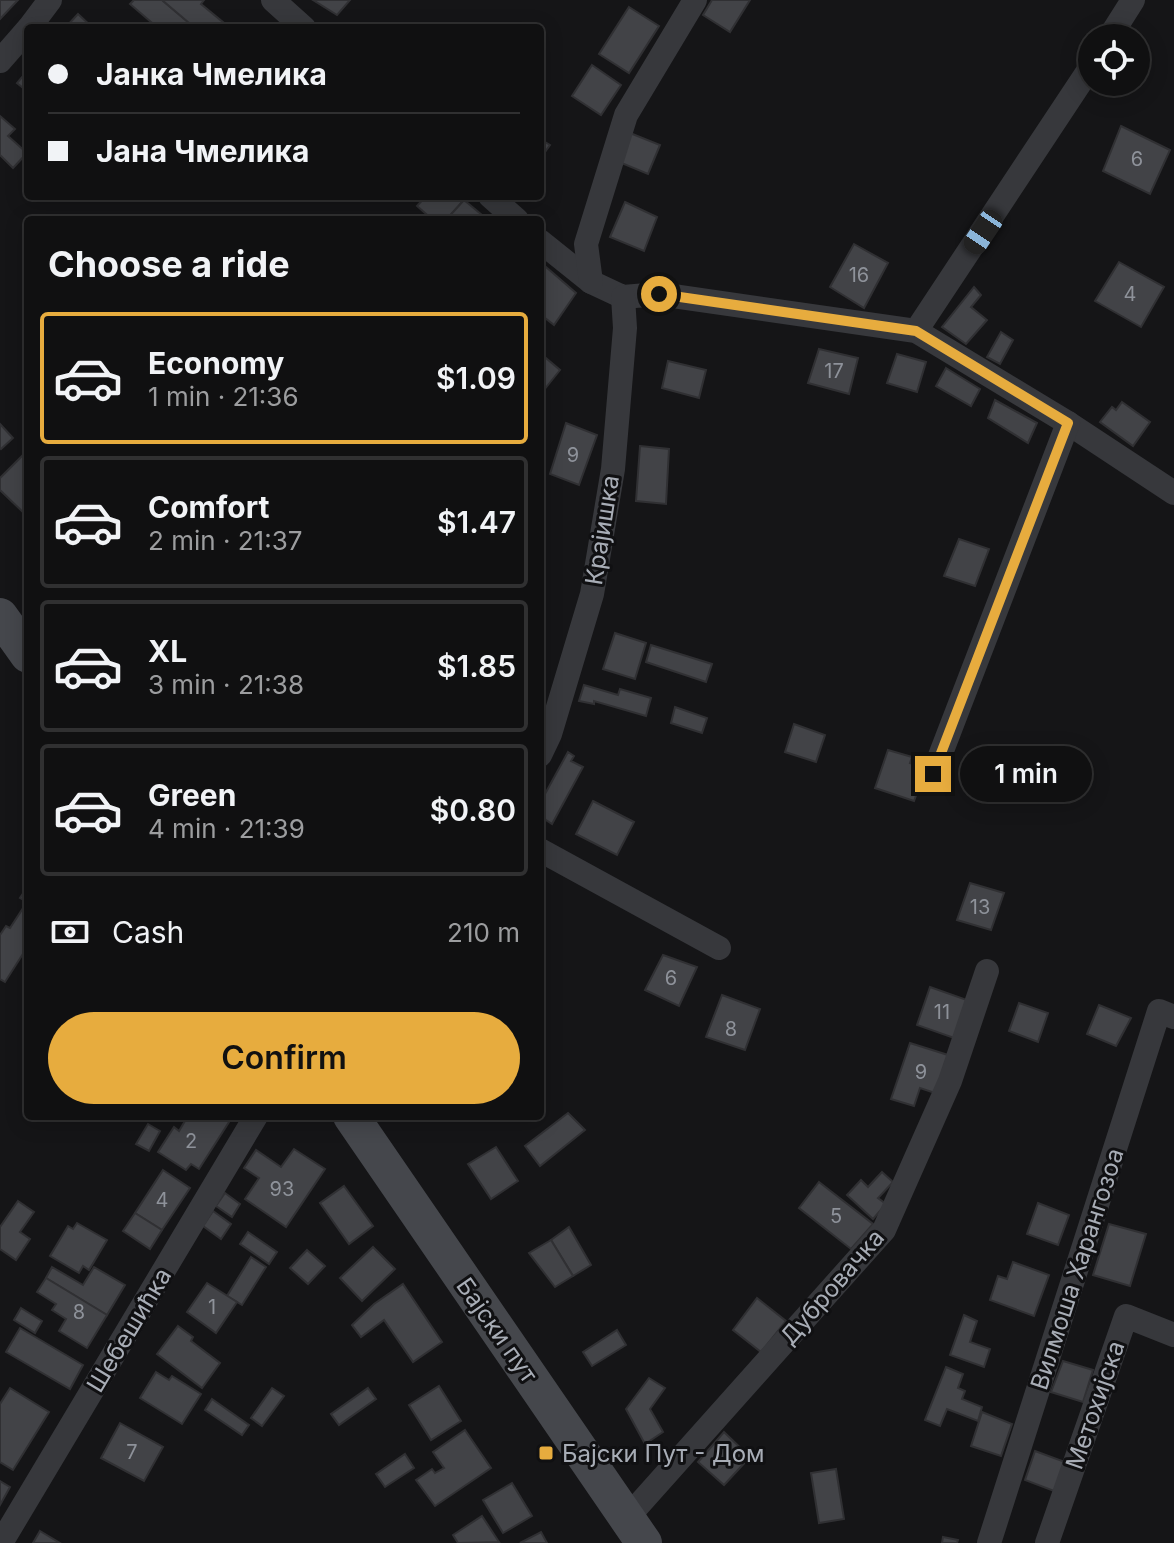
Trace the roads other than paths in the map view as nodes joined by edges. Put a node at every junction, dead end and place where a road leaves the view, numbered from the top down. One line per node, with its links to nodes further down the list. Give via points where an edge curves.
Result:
1 (50, 0): 5 (street)
2 (273, 0): 6 (street)
3 (695, 0): 14 (street, via 626,115 586,244)
4 (1133, 0): 7 (street)
5 (31, 24)
6 (300, 24)
7 (1118, 24)
8 (24, 33): 9 (street)
9 (0, 61)
10 (1078, 86): 16 (street)
11 (494, 200): 12 (street)
12 (512, 216)
13 (544, 244): 14 (street)
14 (591, 282): 15 (street)
15 (623, 297): 16 (street, via 659,294); 21 (street, Крајишка, via 613,469 592,594)
16 (916, 331): 17 (street)
17 (1068, 423): 18 (street); 22 (street)
18 (1174, 493)
19 (0, 616): 20 (street)
20 (24, 649)
21 (544, 747)
22 (933, 774)
23 (544, 852): 24 (street)
24 (719, 948)
25 (987, 971): 30 (street, Дубровачка, via 950,1081 884,1230)
26 (1174, 1017): 32 (street, Вилмоша Харангозоа, via 1159,1011)
27 (254, 1120): 31 (street, Шебешићка)
28 (354, 1120): 30 (street, Бајски пут)
29 (1174, 1335): 33 (street, Метохијска, via 1126,1316)
30 (636, 1530)
31 (1, 1543)
32 (989, 1543)
33 (1047, 1543)

